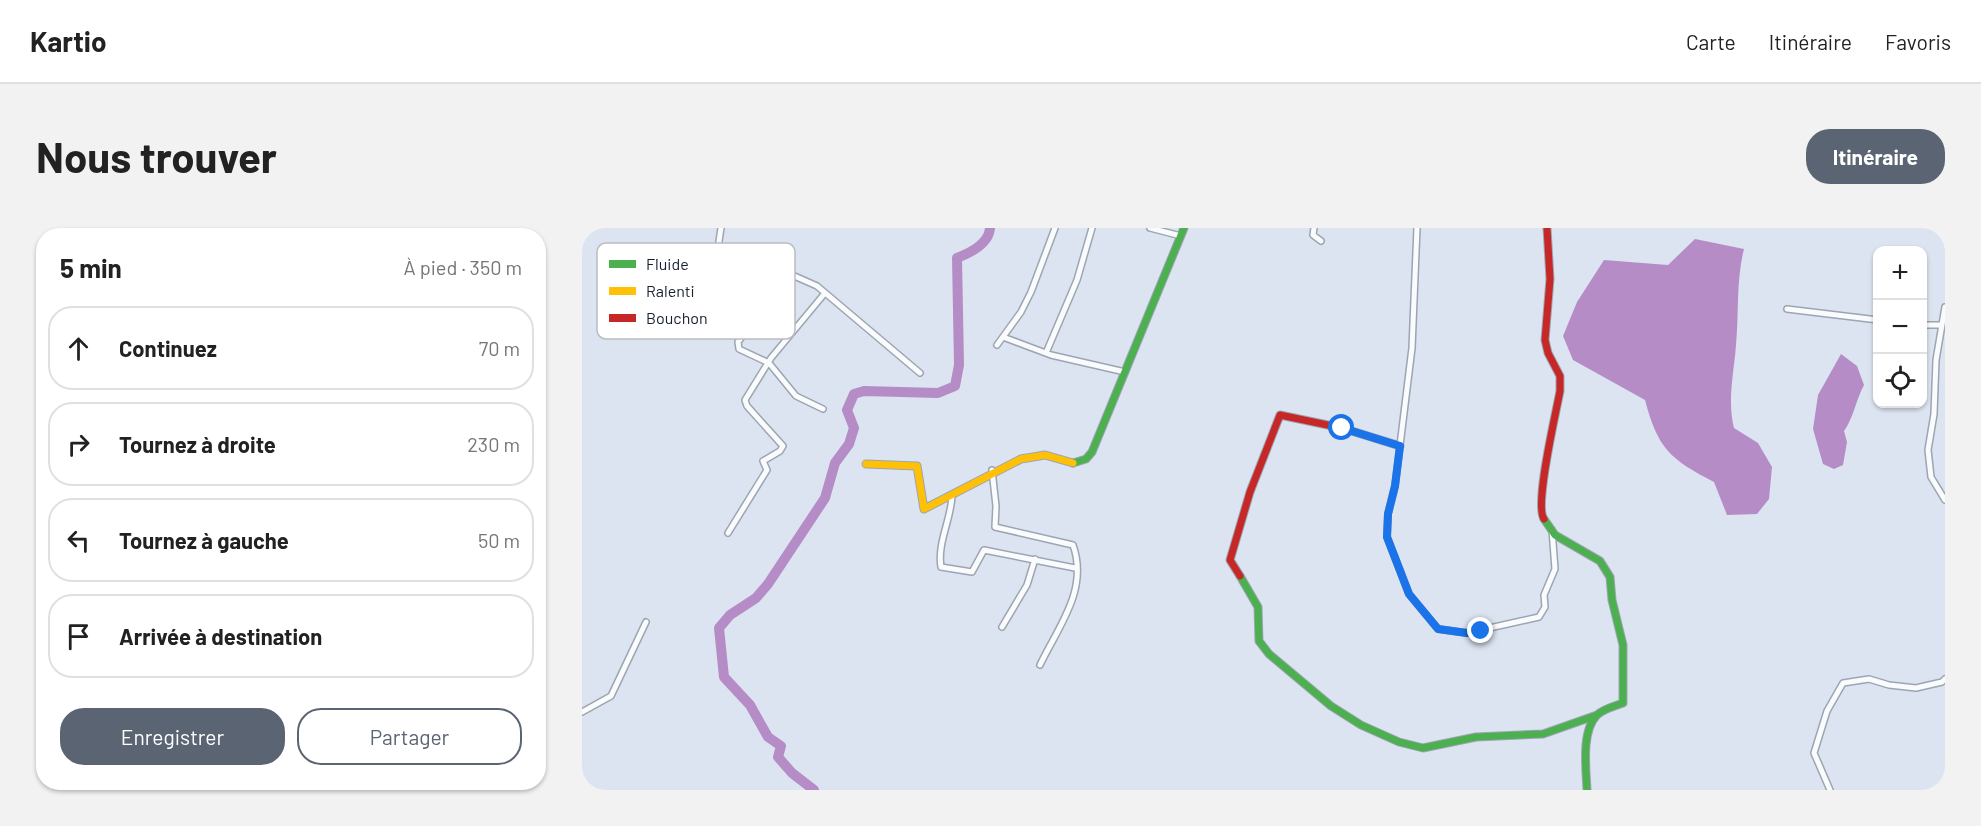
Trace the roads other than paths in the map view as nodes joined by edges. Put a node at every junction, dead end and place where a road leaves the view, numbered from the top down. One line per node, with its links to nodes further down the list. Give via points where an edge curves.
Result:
1 (721, 228): 10 (street)
2 (1055, 228): 19 (street, via 1031,292)
3 (1092, 228): 23 (street, via 1077,280)
4 (1150, 228): 8 (street)
5 (1314, 228): 9 (street, via 1313,235)
6 (1417, 228): 28 (street, via 1412,348)
7 (1548, 228): 33 (street, via 1550,279 1545,340 1560,376 1560,391 1540,514)
8 (1183, 232): 25 (street)
9 (1321, 241)
10 (719, 243)
11 (795, 277): 12 (street)
12 (825, 293): 18 (street); 26 (street)
13 (1945, 307): 17 (street)
14 (1787, 309): 15 (street)
15 (1873, 319)
16 (1927, 325): 17 (street)
17 (1942, 325): 32 (street, via 1928,450 1931,477)
18 (795, 328)
19 (1003, 337): 22 (street); 23 (street)
20 (740, 339): 24 (street, via 739,350)
21 (787, 339): 24 (street)
22 (997, 345)
23 (1046, 353): 25 (street)
24 (769, 363): 27 (street, via 796,396); 34 (street, via 745,400 783,446 763,461 768,470)
25 (1125, 372): 30 (street, via 1086,461 1079,464 1039,455)
26 (920, 374)
27 (823, 409)
28 (1400, 446): 33 (street, via 1387,537 1409,594 1438,629 1467,633 1539,617 1555,569); 42 (street, via 1280,415 1250,492 1230,560 1258,607 1258,641 1338,711 1380,734 1423,748 1476,737 1543,734)
29 (866, 464): 31 (street, via 917,466 924,509)
30 (992, 470): 31 (street); 36 (street, via 995,527 1072,545)
31 (952, 496): 35 (street, via 939,554 941,567 972,572 984,550)
32 (1945, 500)
33 (1552, 530): 42 (street, via 1600,561 1610,577 1623,645 1623,703)
34 (728, 533)
35 (1035, 559): 36 (street); 38 (street, via 1027,585)
36 (1075, 568): 39 (street, via 1074,600)
37 (646, 622): 41 (street, via 611,696)
38 (1002, 627)
39 (1040, 665)
40 (1945, 679): 44 (street, via 1916,688 1869,680 1843,684 1827,711 1814,753)
41 (582, 712)
42 (1598, 715): 43 (street, via 1588,747)
43 (1587, 790)
44 (1830, 790)

